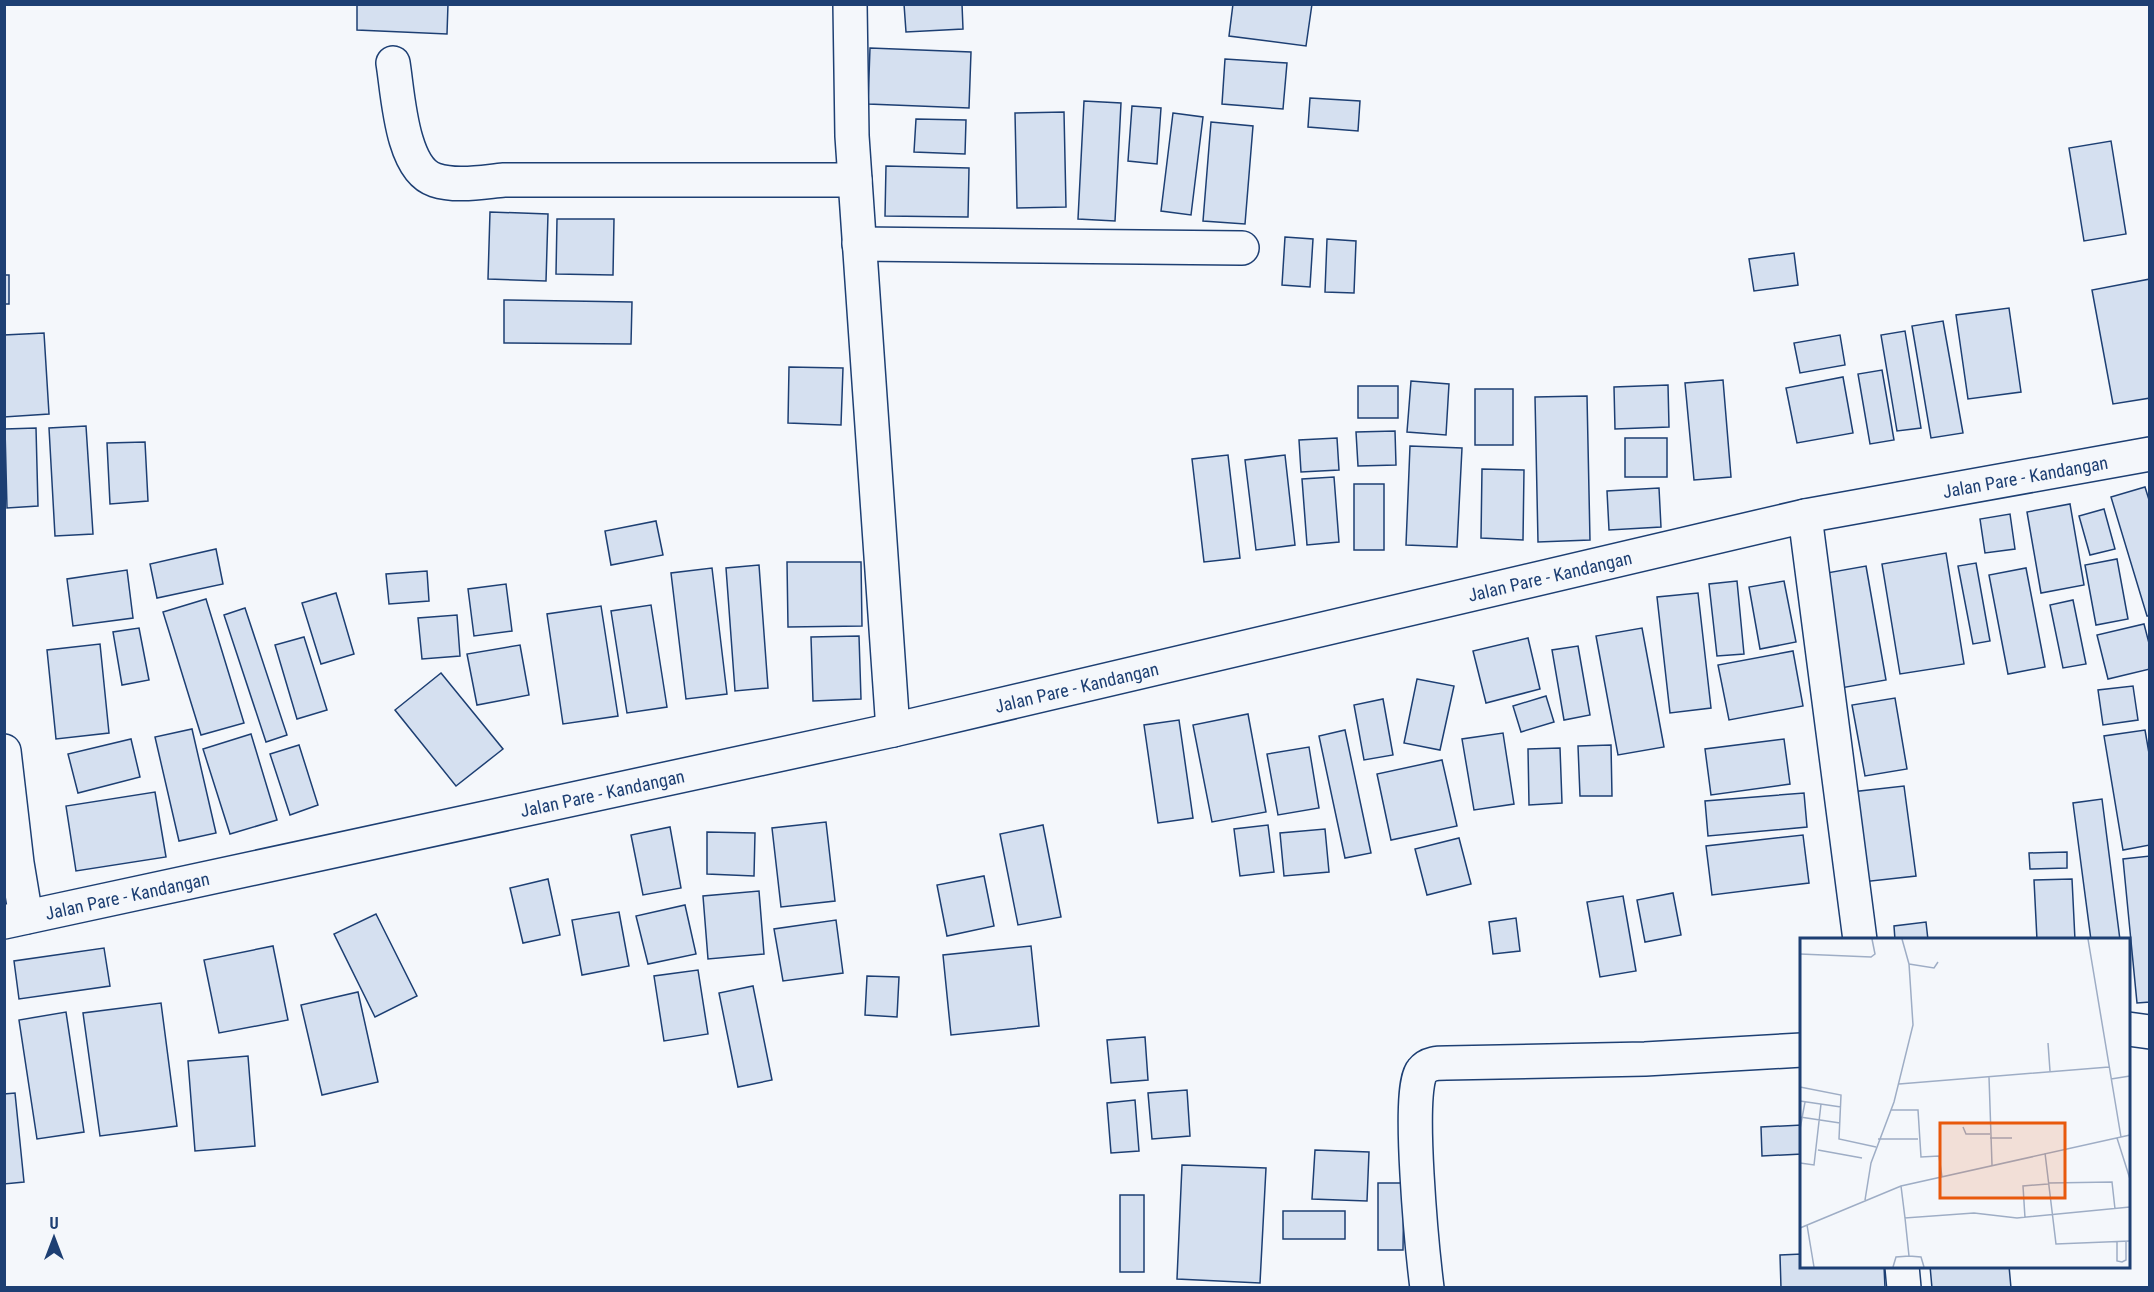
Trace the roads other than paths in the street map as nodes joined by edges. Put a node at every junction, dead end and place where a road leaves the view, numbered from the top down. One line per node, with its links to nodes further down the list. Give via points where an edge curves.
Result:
1 (850, 4): 3 (street)
2 (393, 63): 3 (street, via 412,155 428,177 437,181)
3 (855, 180): 4 (street)
4 (859, 244): 5 (street); 8 (street)
5 (1242, 248)
6 (2150, 454): 7 (street, Jalan Pare - Kandangan)
7 (1805, 516): 8 (street, Jalan Pare - Kandangan); 11 (street)
8 (893, 730): 10 (street, Jalan Pare - Kandangan)
9 (4, 751): 10 (street, via 17,863)
10 (15, 920)
11 (1860, 938)
12 (2130, 1029): 13 (street)
13 (2150, 1032)
14 (1800, 1050): 16 (street, via 1645,1059 1447,1063 1426,1067 1415,1086 1415,1125)
15 (1902, 1268): 17 (street)
16 (1427, 1287)
17 (1904, 1287)

